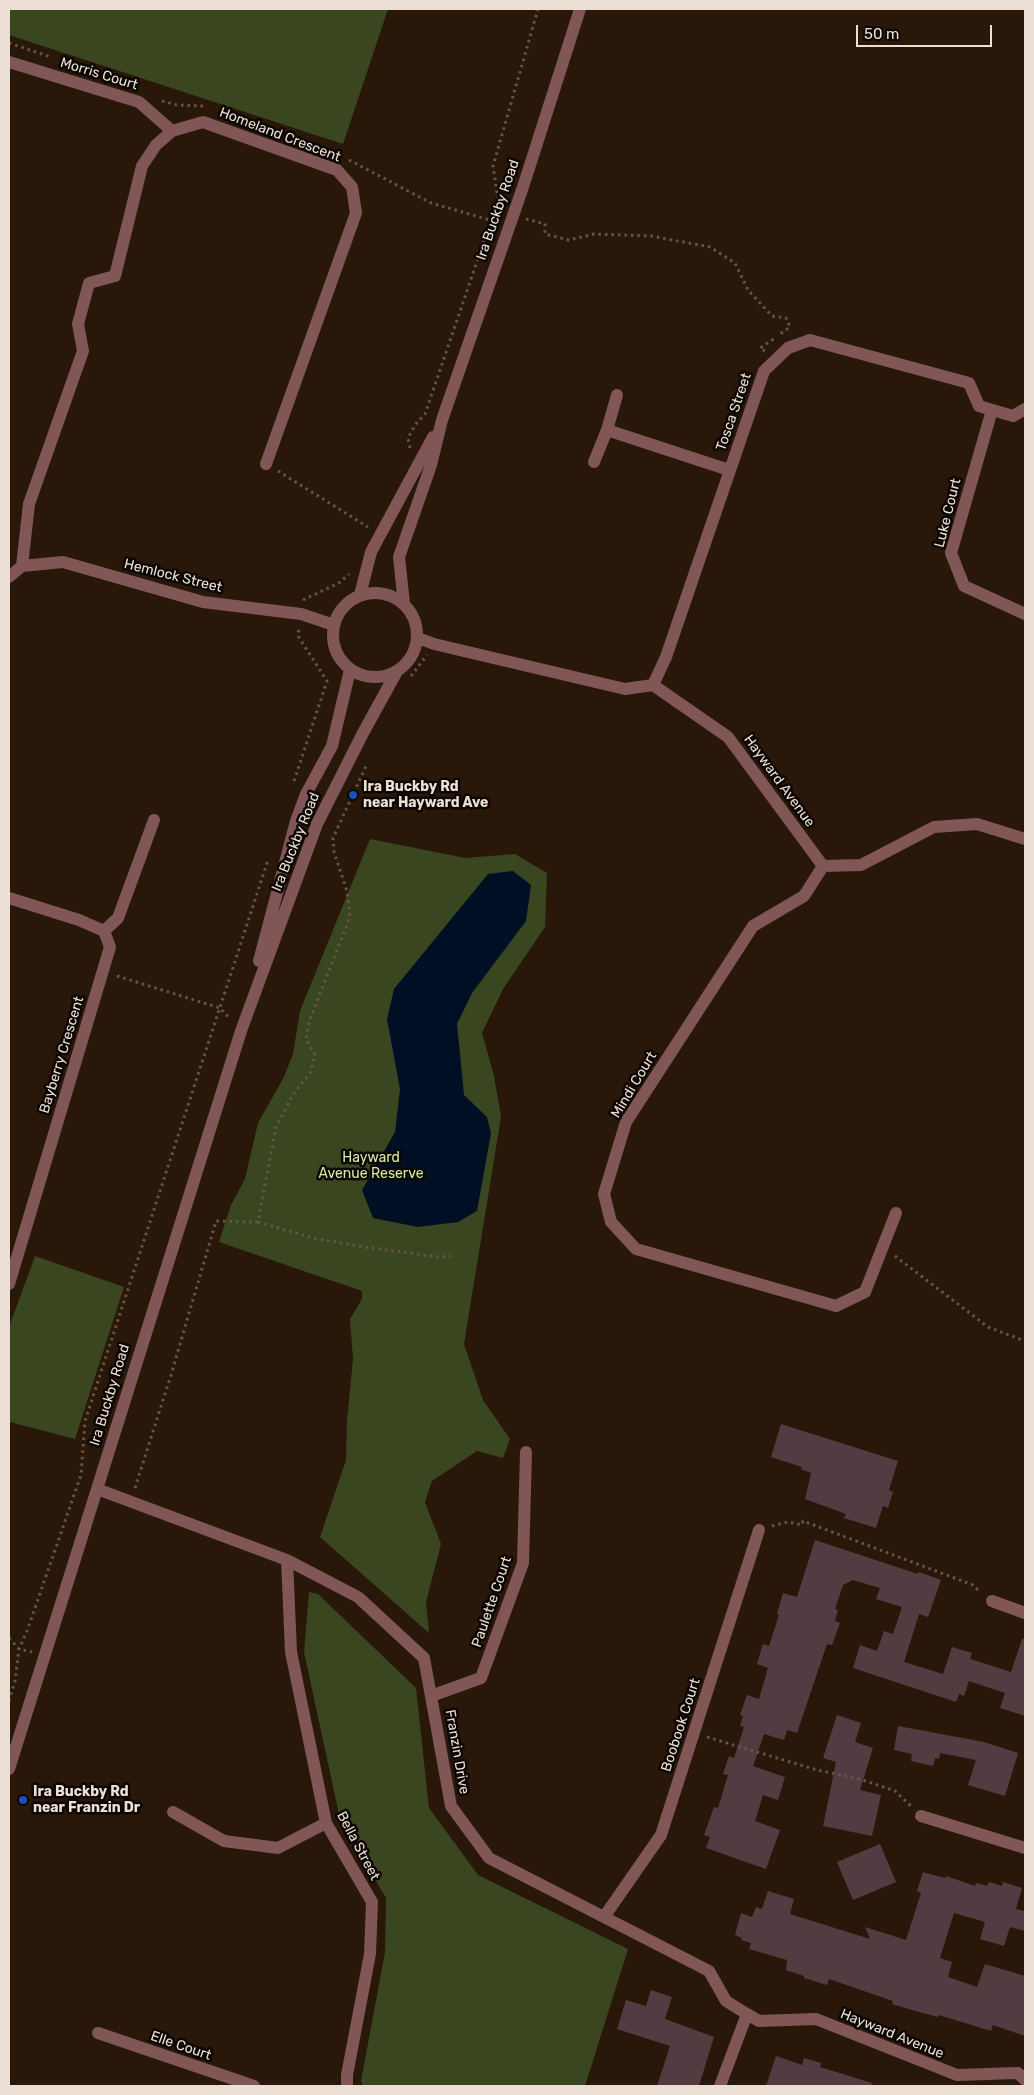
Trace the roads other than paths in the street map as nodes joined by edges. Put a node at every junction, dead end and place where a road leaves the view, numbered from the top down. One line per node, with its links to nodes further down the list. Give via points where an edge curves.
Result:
1 (580, 9): 7 (street, Ira Buckby Road)
2 (9, 62): 3 (street, Morris Court, via 139,102)
3 (172, 131): 10 (street, Homeland Crescent, via 203,122 337,170 352,187 356,213); 12 (street, Homeland Crescent, via 156,145 142,166 116,276 90,283 78,324 83,351 29,504)
4 (617, 395): 8 (street)
5 (1025, 408): 6 (street, Tosca Street, via 1013,416)
6 (992, 410): 11 (street, Tosca Street, via 979,406 969,383 810,340 788,348 764,371); 16 (street, Luke Court, via 951,553 964,586)
7 (442, 420): 14 (street, Ira Buckby Road, via 371,552); 15 (street, Ira Buckby Road, via 431,465 399,557)
8 (607, 430): 9 (street); 11 (street)
9 (594, 462)
10 (266, 464)
11 (729, 470): 21 (street, Tosca Street, via 666,657)
12 (22, 566): 13 (street); 17 (street, Hemlock Street, via 63,562 203,602 301,614)
13 (9, 577)
14 (360, 596): 15 (street, via 383,594); 17 (street, via 339,612)
15 (404, 604): 18 (street, via 417,626)
16 (1025, 614)
17 (334, 625): 19 (street, via 335,650)
18 (418, 638): 20 (street, via 411,658); 21 (street, via 625,689)
19 (350, 670): 20 (street, via 372,678); 27 (street, Ira Buckby Road, via 332,746 306,794 296,821)
20 (396, 673): 27 (street, Ira Buckby Road, via 317,824)
21 (653, 685): 24 (street, Hayward Avenue, via 728,737)
22 (154, 820): 26 (street, via 118,918)
23 (1025, 839): 24 (street, via 976,824 934,827 861,865)
24 (823, 866): 28 (street, Mindi Court, via 804,896 753,926 626,1122 604,1194 611,1222 636,1249 836,1306 865,1292)
25 (9, 898): 26 (street)
26 (104, 931): 29 (street, Bayberry Crescent, via 110,947)
27 (241, 1031): 31 (street, Ira Buckby Road)
28 (896, 1213)
29 (9, 1284)
30 (526, 1452): 36 (street, Paulette Court, via 523,1563 481,1678)
31 (97, 1489): 33 (street, Franzin Drive); 37 (street, Ira Buckby Road)
32 (759, 1530): 42 (street, Boobook Court, via 660,1834)
33 (287, 1560): 36 (street, Franzin Drive, via 358,1596 417,1651 424,1658); 40 (street, Bella Street, via 291,1652)
34 (992, 1601): 35 (street)
35 (1025, 1612)
36 (431, 1696): 42 (street, Franzin Drive, via 451,1806 489,1858)
37 (9, 1769)
38 (173, 1812): 40 (street, via 224,1841 278,1848)
39 (921, 1816): 41 (street)
40 (326, 1824): 47 (street, Bella Street, via 372,1902 370,1954)
41 (1025, 1848)
42 (604, 1917): 43 (street, Franzin Drive, via 709,1971 726,2001)
43 (747, 2014): 45 (street, Hayward Avenue, via 759,2021 816,2019 957,2075 1018,2073); 48 (street)
44 (98, 2033): 46 (street, Elle Court)
45 (1025, 2080)
46 (254, 2086)
47 (347, 2086)
48 (720, 2086)

